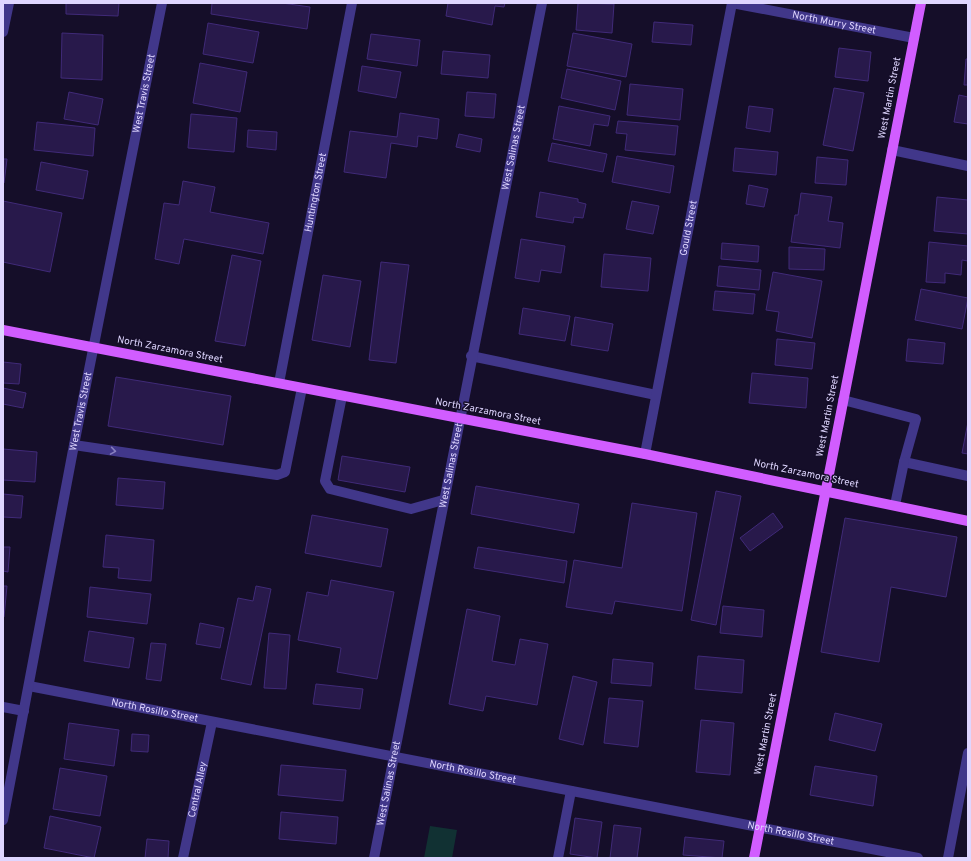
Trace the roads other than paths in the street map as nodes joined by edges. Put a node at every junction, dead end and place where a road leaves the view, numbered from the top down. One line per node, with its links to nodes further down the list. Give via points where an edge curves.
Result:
1 (8, 3): 7 (street)
2 (162, 3): 12 (street, West Travis Street)
3 (352, 3): 14 (street, Huntington Street)
4 (542, 3): 13 (street, West Salinas Street)
5 (732, 3): 8 (street, North Murry Street); 16 (street, Gould Street)
6 (921, 3): 8 (main road, West Martin Street)
7 (3, 32)
8 (914, 38): 9 (main road, West Martin Street)
9 (892, 150): 10 (street); 18 (main road, West Martin Street)
10 (968, 166)
11 (3, 330): 12 (main road, North Zarzamora Street)
12 (95, 347): 14 (main road, North Zarzamora Street); 20 (street, West Travis Street)
13 (471, 356): 16 (street); 19 (street, West Salinas Street)
14 (279, 383): 15 (main road, North Zarzamora Street)
15 (302, 388): 17 (main road, North Zarzamora Street); 20 (street, one-way to 15, via 277,476 285,472)
16 (656, 395): 21 (street, Gould Street)
17 (342, 396): 19 (main road, North Zarzamora Street); 25 (street, via 325,481 330,489 411,509)
18 (843, 400): 22 (street, via 916,419); 24 (main road, West Martin Street)
19 (460, 418): 21 (main road, North Zarzamora Street); 25 (street, West Salinas Street)
20 (74, 445): 28 (street, West Travis Street)
21 (645, 454): 24 (main road, North Zarzamora Street)
22 (904, 462): 23 (street); 26 (street)
23 (968, 476)
24 (825, 490): 26 (main road, North Zarzamora Street); 36 (main road, West Martin Street)
25 (443, 500): 33 (street, West Salinas Street)
26 (895, 505): 27 (main road, North Zarzamora Street)
27 (968, 520)
28 (29, 686): 30 (street, West Travis Street); 31 (street, North Rosillo Street)
29 (3, 707): 30 (street)
30 (24, 711): 35 (street, West Travis Street)
31 (212, 722): 33 (street, North Rosillo Street); 37 (street, Central Alley)
32 (968, 753): 42 (street)
33 (394, 757): 34 (street, North Rosillo Street); 38 (street, West Salinas Street)
34 (571, 791): 36 (street, North Rosillo Street); 39 (street)
35 (3, 820)
36 (760, 828): 40 (main road, West Martin Street); 41 (street, North Rosillo Street)
37 (184, 858)
38 (374, 858)
39 (558, 858)
40 (754, 858)
41 (918, 858)
42 (948, 858)

